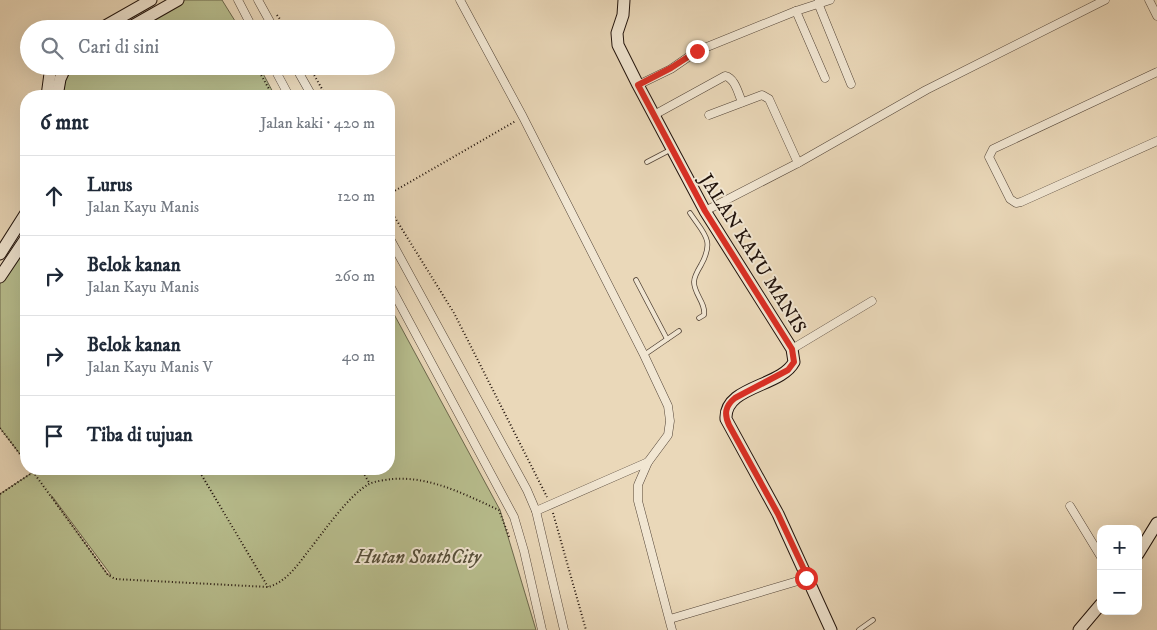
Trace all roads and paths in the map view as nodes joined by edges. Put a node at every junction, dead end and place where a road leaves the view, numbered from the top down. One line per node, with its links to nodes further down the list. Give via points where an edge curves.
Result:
1 (151, 0): 13 (street)
2 (178, 0): 14 (street)
3 (238, 0): 15 (street)
4 (258, 0): 16 (street)
5 (460, 0): 36 (street)
6 (624, 0): 26 (street, JALAN KAYU MANIS, via 617,39)
7 (830, 0): 10 (street)
8 (1105, 0): 40 (street, via 926,90)
9 (1149, 0): 12 (street)
10 (818, 3): 11 (street); 25 (street)
11 (796, 11): 24 (street); 26 (street, via 697,51)
12 (1157, 16)
13 (116, 20)
14 (144, 20)
15 (248, 20)
16 (269, 20)
17 (1157, 72): 37 (street, via 993,149 990,157 1010,199 1016,203)
18 (50, 75): 27 (street)
19 (62, 75): 28 (street)
20 (261, 75): 29 (path)
21 (278, 75): 30 (street)
22 (300, 75): 31 (street)
23 (314, 75): 32 (path)
24 (825, 78)
25 (851, 84)
26 (638, 85): 34 (street, JALAN KAYU MANIS)
27 (48, 90)
28 (58, 90)
29 (270, 90)
30 (286, 90)
31 (309, 90)
32 (323, 90)
33 (742, 102): 34 (street, via 732,80 725,76); 35 (street); 40 (street, via 762,95 769,99)
34 (654, 115): 38 (street, JALAN KAYU MANIS)
35 (709, 115)
36 (523, 117): 41 (path); 57 (street)
37 (1157, 140)
38 (672, 149): 39 (lane); 42 (street, JALAN KAYU MANIS)
39 (647, 162)
40 (798, 163): 42 (street)
41 (395, 191)
42 (705, 211): 56 (street, JALAN KAYU MANIS)
43 (690, 213): 53 (lane, via 709,248 693,280 705,310)
44 (395, 218): 68 (path, via 454,313)
45 (20, 222): 48 (street)
46 (20, 247): 49 (street)
47 (395, 248): 71 (street, via 528,490)
48 (0, 254)
49 (0, 277)
50 (636, 280): 55 (lane)
51 (395, 295): 72 (street)
52 (872, 301): 56 (street)
53 (699, 318)
54 (679, 331): 55 (lane)
55 (667, 339): 57 (lane)
56 (792, 349): 77 (street, JALAN KAYU MANIS, via 794,362 788,370 735,398 726,412 729,425 778,514)
57 (644, 355): 60 (street, via 668,406 670,421 668,436)
58 (0, 428): 59 (path)
59 (20, 454)
60 (648, 462): 68 (street); 80 (street, via 638,484 638,501)
61 (29, 475): 66 (path)
62 (36, 475): 78 (path, via 108,575 115,580)
63 (202, 475): 78 (path)
64 (365, 475): 65 (path)
65 (370, 484): 70 (path, via 416,479 459,492); 78 (path, via 328,524 287,577)
66 (0, 494)
67 (496, 502): 70 (path)
68 (551, 505): 71 (street); 84 (path)
69 (1070, 506): 76 (street)
70 (500, 510): 72 (path); 74 (path)
71 (536, 511): 83 (street)
72 (514, 517): 82 (street)
73 (1157, 524): 75 (street)
74 (512, 545)
75 (1142, 548)
76 (1097, 550)
77 (808, 578): 80 (street); 86 (street, JALAN KAYU MANIS)
78 (268, 588)
79 (1097, 609): 88 (street)
80 (670, 619): 85 (street)
81 (873, 620): 87 (lane)
82 (542, 630)
83 (564, 630)
84 (586, 630)
85 (672, 630)
86 (831, 630)
87 (859, 630)
88 (1079, 630)

